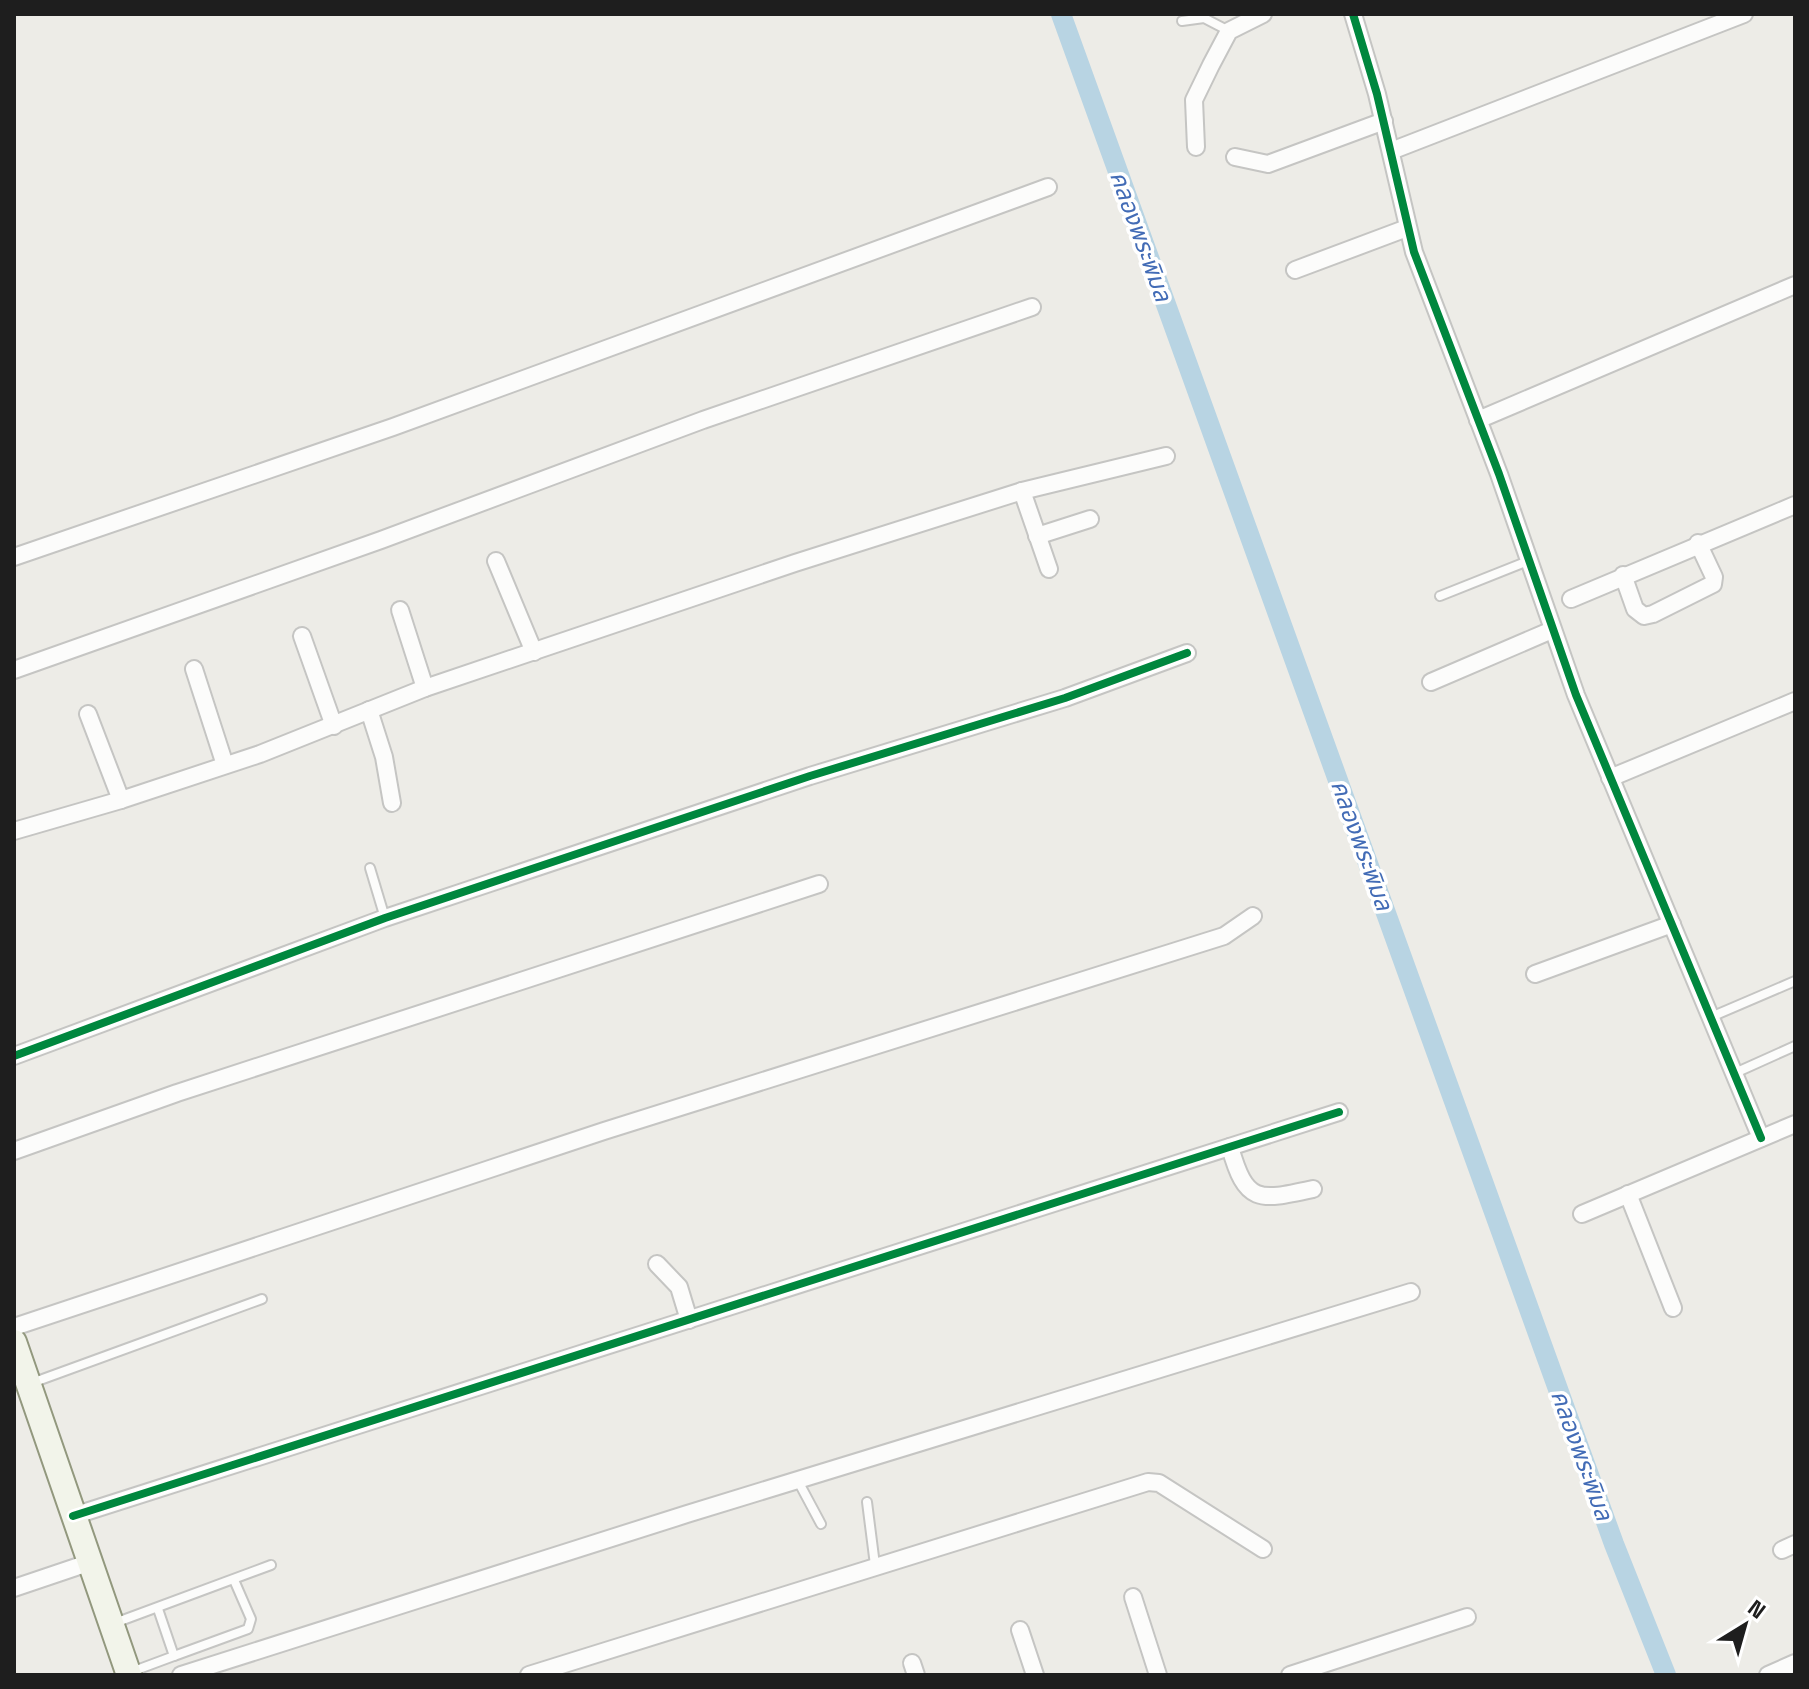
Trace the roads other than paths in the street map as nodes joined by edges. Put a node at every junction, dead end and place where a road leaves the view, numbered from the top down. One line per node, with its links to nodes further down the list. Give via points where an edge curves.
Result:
1 (1263, 14): 5 (street)
2 (1353, 14): 6 (street)
3 (1744, 14): 8 (street)
4 (1182, 21): 5 (lane, via 1204,18)
5 (1229, 31): 7 (street, via 1194,100)
6 (1384, 121): 8 (street); 9 (street, via 1268,164)
7 (1196, 147)
8 (1391, 151): 11 (street)
9 (1235, 157)
10 (1048, 187): 22 (street, via 393,427)
11 (1407, 228): 12 (street); 15 (street)
12 (1295, 270)
13 (1795, 285): 15 (street)
14 (1032, 307): 35 (street, via 703,420)
15 (1478, 420): 24 (street)
16 (1166, 456): 17 (street)
17 (1022, 491): 20 (street); 32 (street)
18 (1795, 505): 21 (street)
19 (1090, 519): 20 (street)
20 (1037, 536): 25 (street)
21 (1698, 543): 26 (street); 26 (street, via 1713,584 1653,614 1644,616 1635,609)
22 (14, 557)
23 (496, 561): 32 (street)
24 (1528, 561): 27 (lane); 30 (street)
25 (1049, 569)
26 (1623, 575): 28 (street)
27 (1440, 596)
28 (1571, 599)
29 (400, 610): 37 (street)
30 (1552, 630): 36 (street); 43 (street)
31 (302, 636): 41 (street)
32 (534, 652): 37 (street)
33 (1187, 653): 50 (street, via 1065,698 810,776)
34 (194, 669): 42 (street)
35 (14, 670)
36 (1431, 682)
37 (425, 688): 39 (street)
38 (1795, 701): 43 (street)
39 (369, 710): 41 (street); 45 (street)
40 (88, 714): 44 (street)
41 (334, 726): 42 (street)
42 (225, 765): 44 (street)
43 (1610, 778): 51 (street)
44 (121, 800): 46 (street)
45 (392, 803)
46 (14, 831)
47 (370, 868): 50 (lane)
48 (819, 884): 62 (street)
49 (1253, 916): 71 (street, via 1224,936 619,1126)
50 (385, 918): 56 (street)
51 (1672, 924): 52 (street); 54 (street)
52 (1535, 974)
53 (1795, 981): 54 (lane)
54 (1711, 1017): 57 (street)
55 (1795, 1046): 57 (lane)
56 (14, 1056)
57 (1734, 1074): 60 (street)
58 (1339, 1112): 61 (street)
59 (1795, 1124): 60 (street)
60 (1761, 1138): 64 (street)
61 (1230, 1147): 63 (street, via 1242,1185 1258,1195); 70 (street)
62 (14, 1151)
63 (1313, 1189)
64 (1628, 1194): 65 (street); 69 (street)
65 (1582, 1214)
66 (657, 1264): 70 (street, via 679,1287)
67 (1411, 1292): 74 (street)
68 (262, 1299): 73 (lane)
69 (1673, 1308)
70 (689, 1320): 76 (street)
71 (14, 1327)
72 (14, 1342): 73 (street)
73 (29, 1384): 76 (street)
74 (797, 1480): 77 (lane); 92 (street)
75 (867, 1502): 81 (lane)
76 (73, 1516): 79 (street)
77 (821, 1524)
78 (1263, 1549): 81 (street, via 1159,1483 1148,1482)
79 (91, 1562): 83 (street); 87 (street)
80 (271, 1565): 82 (lane)
81 (875, 1565): 93 (street)
82 (234, 1580): 85 (lane); 89 (lane, via 251,1619 248,1629)
83 (14, 1588)
84 (1133, 1597): 95 (street)
85 (158, 1609): 87 (lane); 89 (lane)
86 (1467, 1617): 96 (street)
87 (112, 1624): 91 (street)
88 (1020, 1630): 94 (street)
89 (174, 1656): 91 (lane)
90 (1795, 1663): 97 (street)
91 (129, 1674)
92 (181, 1675)
93 (529, 1675)
94 (1035, 1675)
95 (1158, 1675)
96 (1290, 1675)
97 (1768, 1675)

